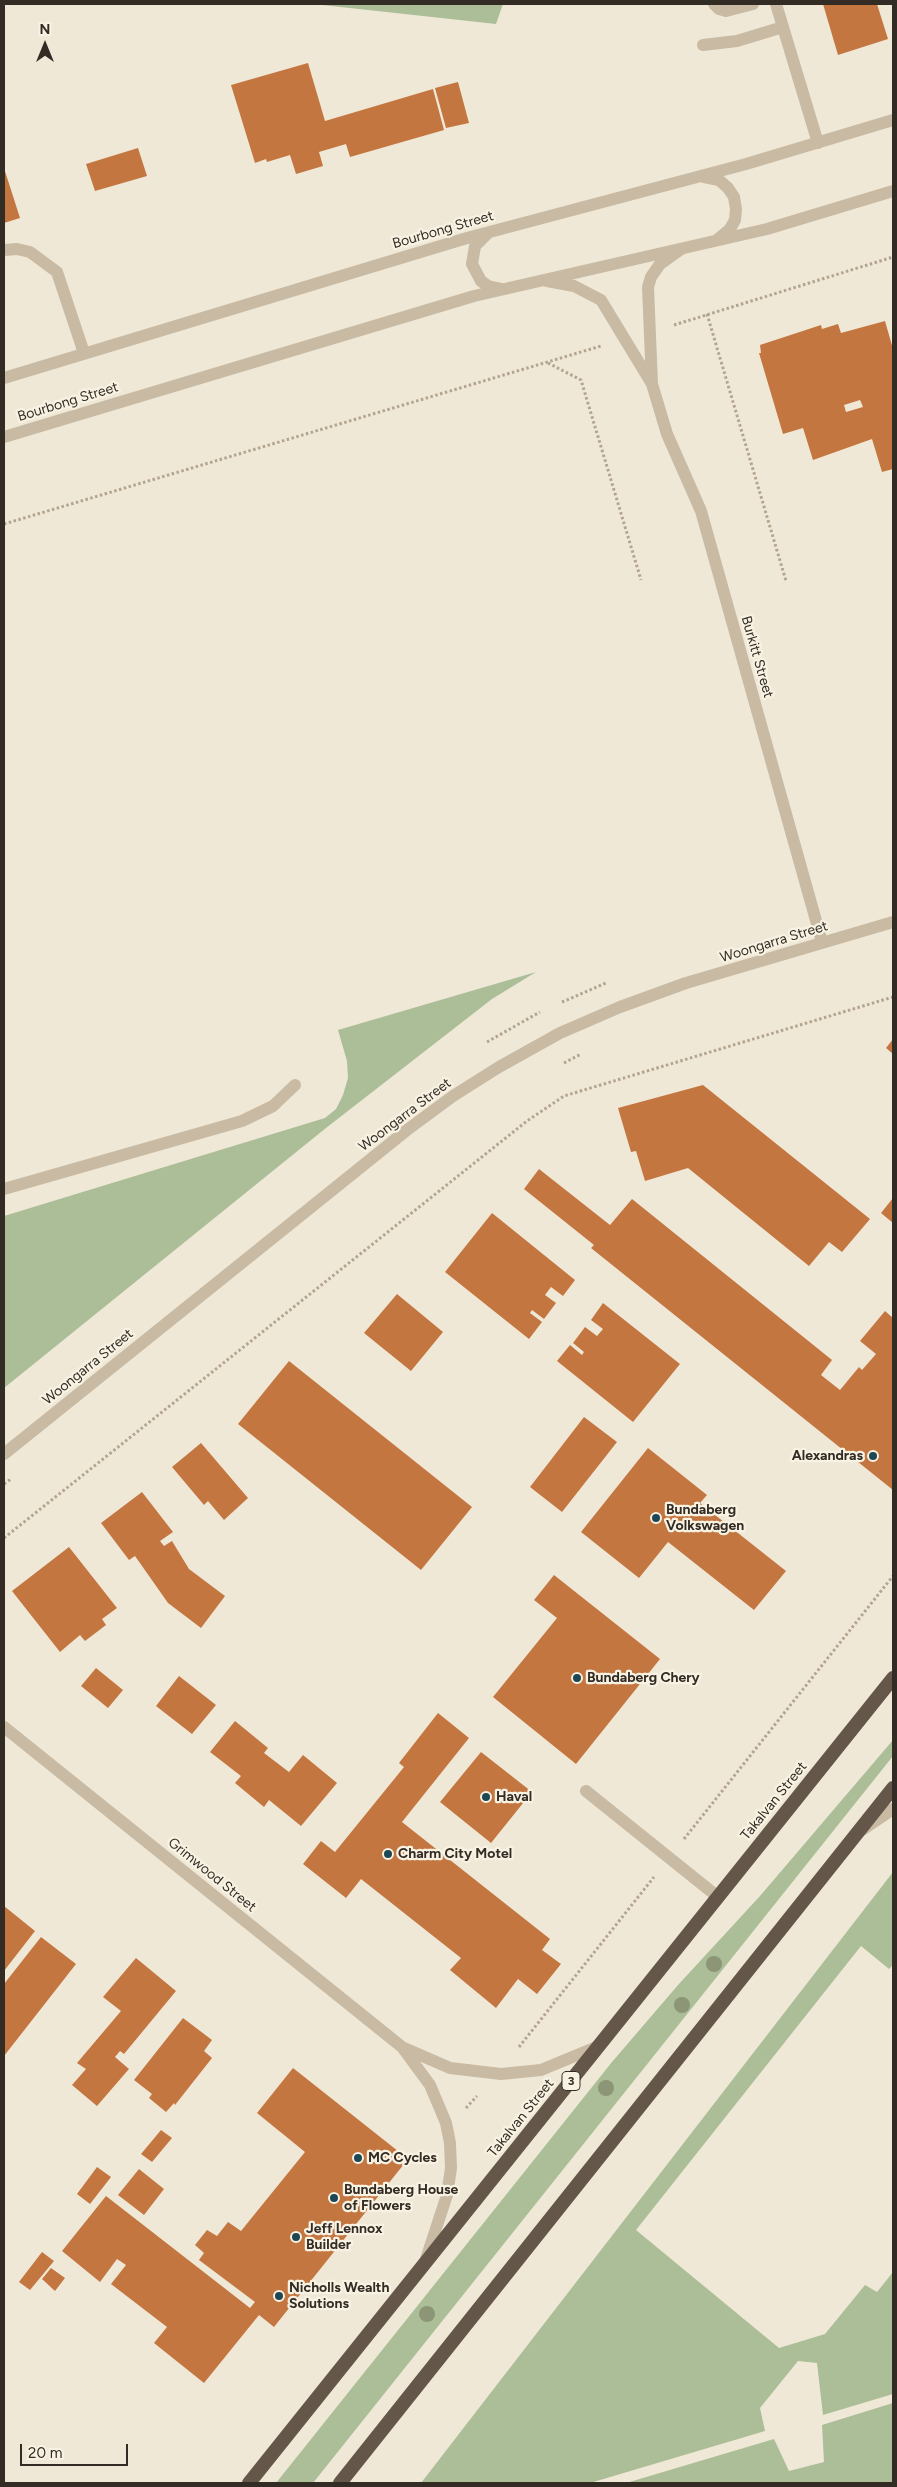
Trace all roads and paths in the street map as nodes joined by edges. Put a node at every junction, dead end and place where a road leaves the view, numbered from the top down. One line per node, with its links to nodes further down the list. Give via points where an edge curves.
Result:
1 (714, 4): 2 (street, via 726,11)
2 (753, 4)
3 (776, 4): 4 (street)
4 (783, 28): 5 (street, via 737,41); 7 (street)
5 (703, 45)
6 (893, 120): 7 (street, Bourbong Street)
7 (818, 143): 8 (street, Bourbong Street)
8 (696, 178): 10 (street, Bourbong Street); 11 (street, via 719,180 734,197 735,220 730,230)
9 (893, 191): 11 (street, Bourbong Street, via 767,229)
10 (497, 230): 16 (street, via 480,238 474,246 472,264 474,273 488,286); 20 (street, Bourbong Street)
11 (711, 242): 12 (street, Bourbong Street)
12 (683, 248): 15 (street, Bourbong Street); 18 (street, Burkitt Street, via 660,264 651,277 648,287)
13 (4, 250): 20 (street, via 30,252 57,272)
14 (893, 257): 17 (path)
15 (542, 280): 16 (street, Bourbong Street); 19 (street, Burkitt Street, via 574,286 601,300)
16 (507, 289): 24 (street, Bourbong Street, via 474,296)
17 (707, 314): 18 (path); 27 (path)
18 (650, 332): 23 (street, Burkitt Street)
19 (625, 339): 21 (path); 23 (street, Burkitt Street)
20 (84, 353): 22 (street, Bourbong Street)
21 (548, 363): 25 (path); 26 (path, via 581,380)
22 (4, 378)
23 (652, 384): 29 (street, Burkitt Street, via 667,434 701,511)
24 (4, 437)
25 (4, 524)
26 (641, 580)
27 (786, 581)
28 (893, 922): 29 (street, Woongarra Street)
29 (822, 942): 35 (street, Woongarra Street, via 686,983 620,1007 560,1033 491,1072 407,1130)
30 (893, 997): 38 (path, via 564,1096 520,1126)
31 (589, 1050): 32 (path)
32 (563, 1063)
33 (295, 1085): 34 (street, via 273,1106 242,1121)
34 (4, 1189)
35 (4, 1454)
36 (12, 1478): 37 (path)
37 (4, 1484)
38 (4, 1538)
39 (893, 1576): 46 (path)
40 (893, 1678): 47 (highway, Takalvan Street / 3)
41 (4, 1727): 49 (street, Grimwood Street)
42 (893, 1788): 45 (highway)
43 (586, 1791): 46 (street)
44 (893, 1809): 45 (street)
45 (853, 1837): 55 (highway)
46 (669, 1858): 47 (street); 50 (path)
47 (718, 1897): 48 (highway, Takalvan Street / 3)
48 (599, 2046): 49 (street, Grimwood Street, via 541,2070 501,2074 450,2068); 53 (highway, Takalvan Street / 3)
49 (402, 2047): 53 (street, Grimwood Street, via 430,2085 450,2143 447,2195)
50 (514, 2053)
51 (482, 2090): 52 (path)
52 (461, 2114)
53 (423, 2267): 54 (highway, Takalvan Street / 3)
54 (250, 2483)
55 (340, 2483)

